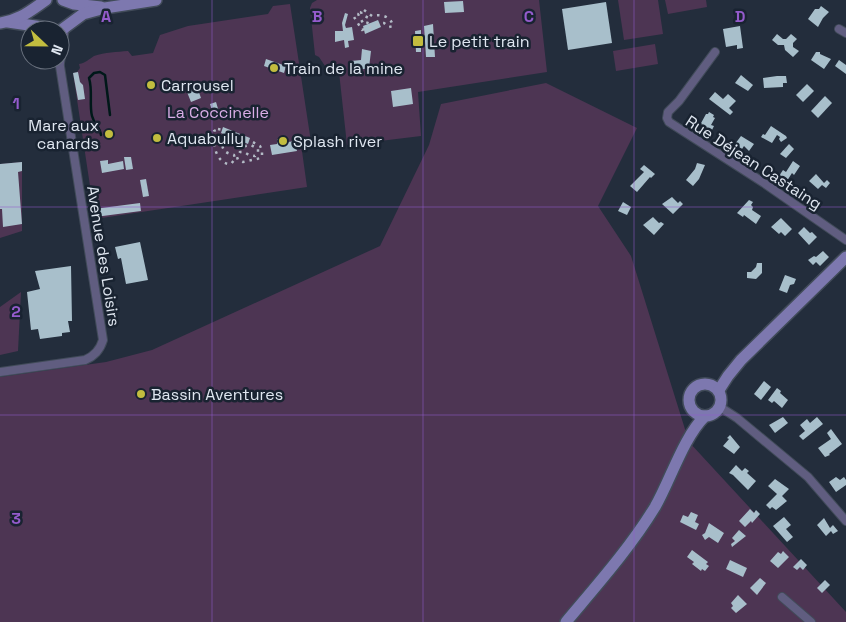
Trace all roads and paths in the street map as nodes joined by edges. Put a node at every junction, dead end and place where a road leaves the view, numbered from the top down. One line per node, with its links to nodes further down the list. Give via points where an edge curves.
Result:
1 (64, 0): 4 (main road); 6 (main road, via 71,10)
2 (156, 0): 4 (main road)
3 (43, 3): 5 (main road); 7 (main road)
4 (105, 8): 8 (main road, via 84,14)
5 (38, 20)
6 (68, 20)
7 (4, 22): 9 (main road)
8 (70, 24)
9 (20, 25)
10 (715, 52): 12 (street, Rue Déjean Castaing, via 680,101 668,112 669,122)
11 (61, 70): 15 (street, Avenue des Loisirs, via 103,340 97,353 85,360)
12 (846, 240)
13 (846, 257): 14 (main road)
14 (741, 360): 16 (main road); 17 (main road)
15 (0, 372)
16 (707, 384): 17 (main road); 19 (main road, via 692,391 689,402)
17 (718, 390): 18 (main road)
18 (720, 408): 20 (main road, via 716,413); 22 (street, via 808,477)
19 (693, 410): 20 (main road); 21 (main road)
20 (705, 416): 21 (main road)
21 (680, 458): 24 (main road, via 638,533)
22 (846, 521)
23 (782, 597): 25 (street)
24 (566, 622)
25 (811, 622)

